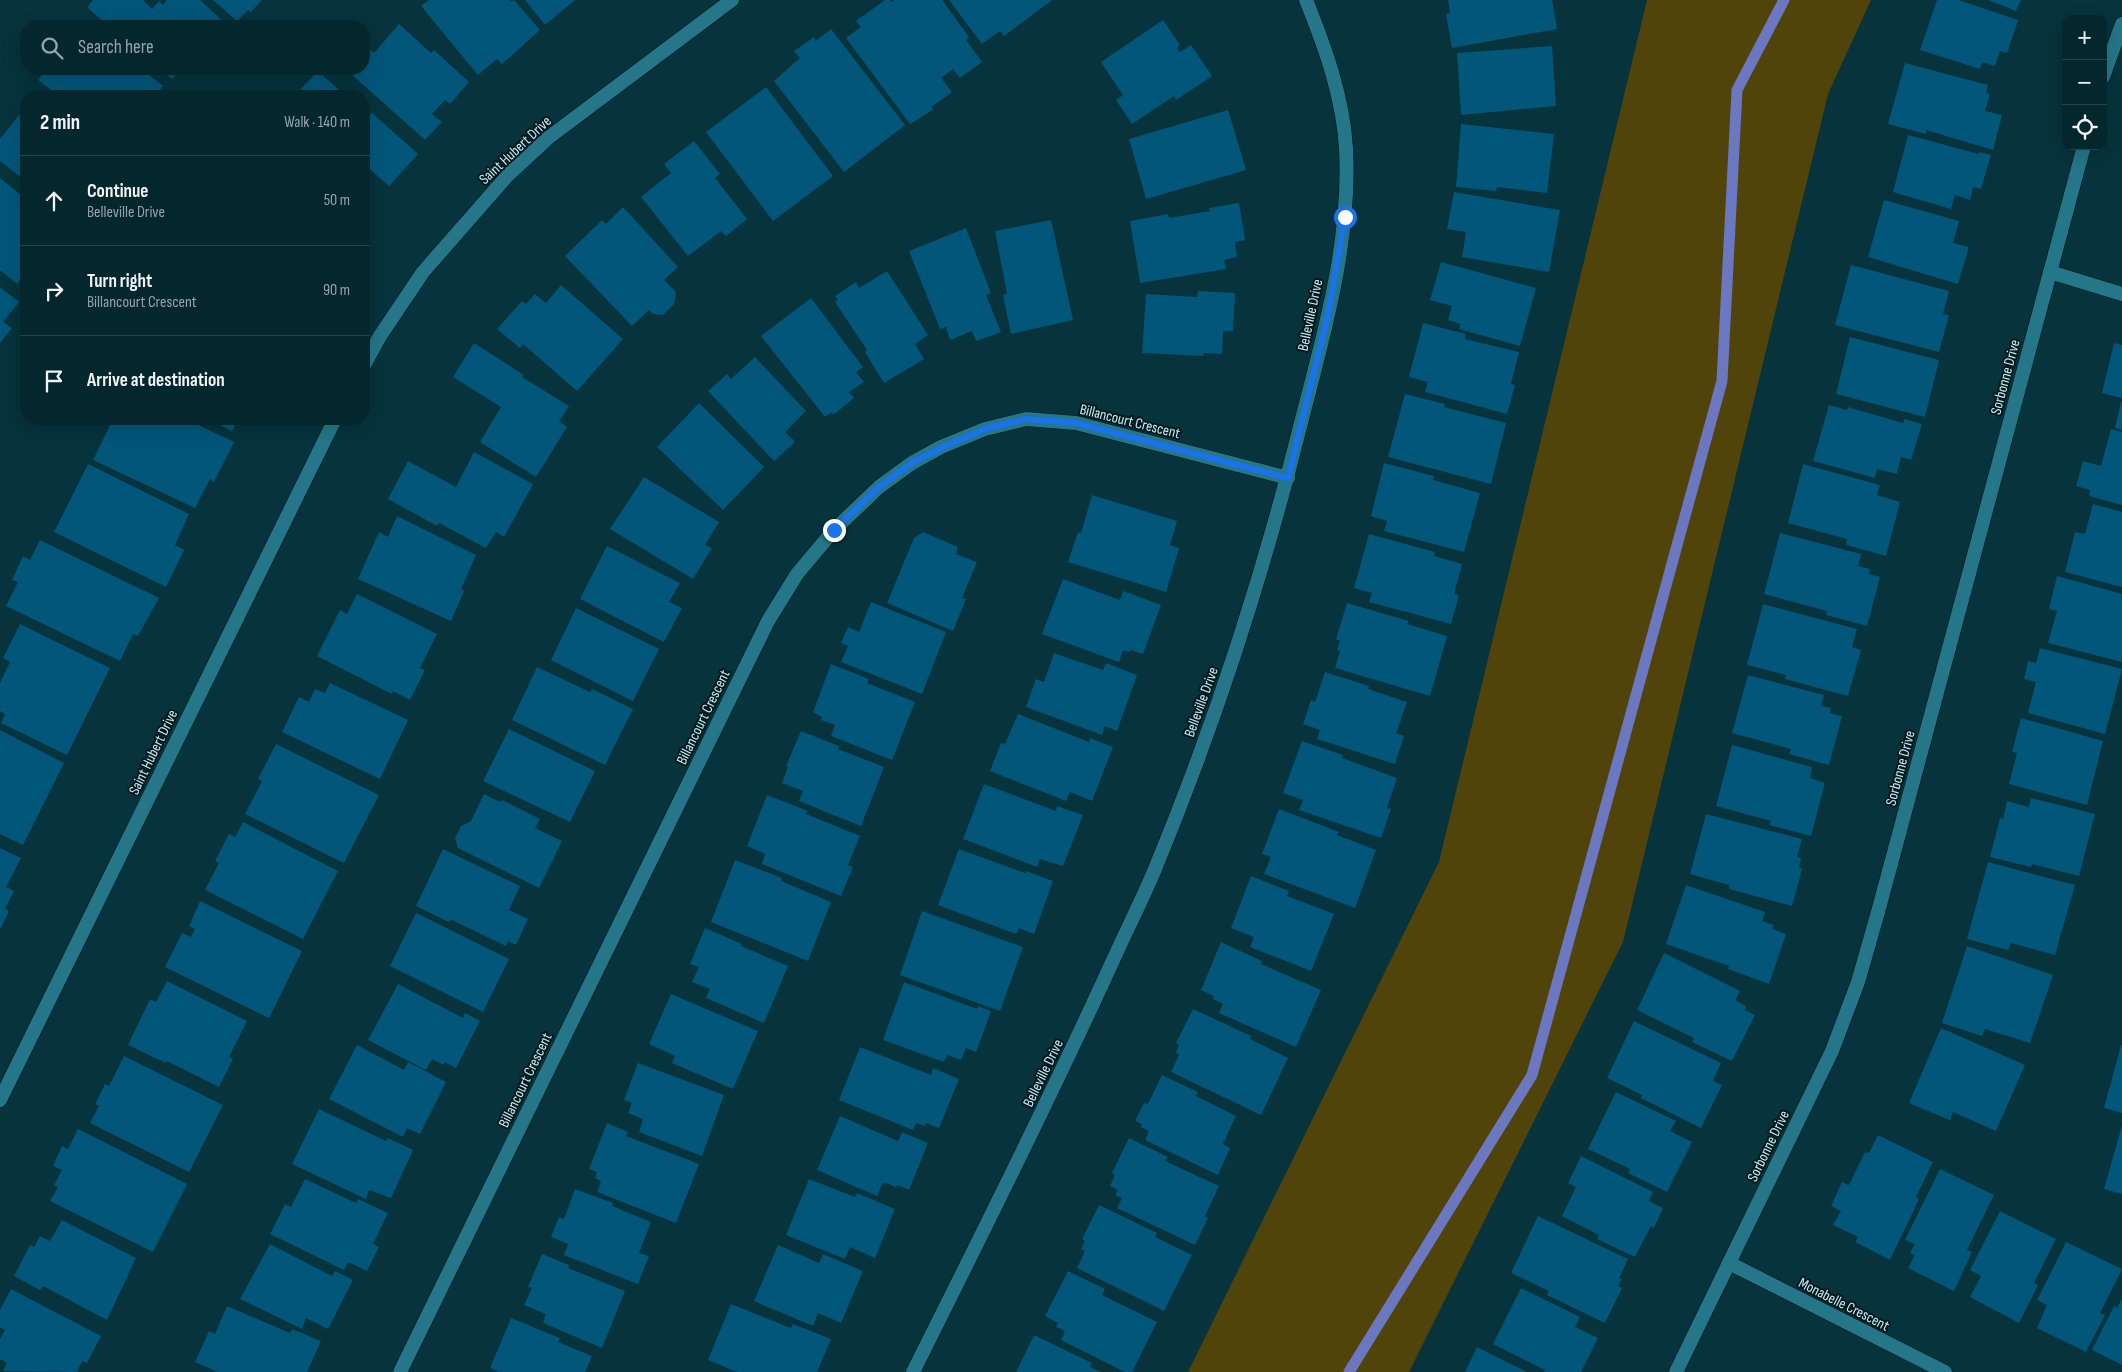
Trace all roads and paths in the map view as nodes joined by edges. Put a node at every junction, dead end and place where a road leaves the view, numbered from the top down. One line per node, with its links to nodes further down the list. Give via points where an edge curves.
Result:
1 (732, 0): 8 (street, Saint Hubert Drive, via 548,138 508,176 424,272)
2 (1306, 0): 10 (street, Belleville Drive, via 1325,47 1337,94 1346,146 1345,217 1328,315)
3 (2122, 24): 4 (street)
4 (2107, 66)
5 (2083, 150): 6 (street, Sorbonne Drive)
6 (2050, 272): 7 (street); 12 (street, Sorbonne Drive, via 1858,982 1832,1051)
7 (2122, 294)
8 (370, 354)
9 (333, 425): 11 (street, Saint Hubert Drive)
10 (1288, 478): 13 (street, Billancourt Crescent, via 1076,423 1026,419 985,429 912,463 879,487 834,530 797,574 768,621); 14 (street, Belleville Drive, via 1256,592 1218,704 1154,872 1069,1059)
11 (0, 1100)
12 (1729, 1263): 15 (street, Sorbonne Drive); 16 (street, Monabelle Crescent)
13 (400, 1372)
14 (913, 1372)
15 (1676, 1372)
16 (1945, 1372)

